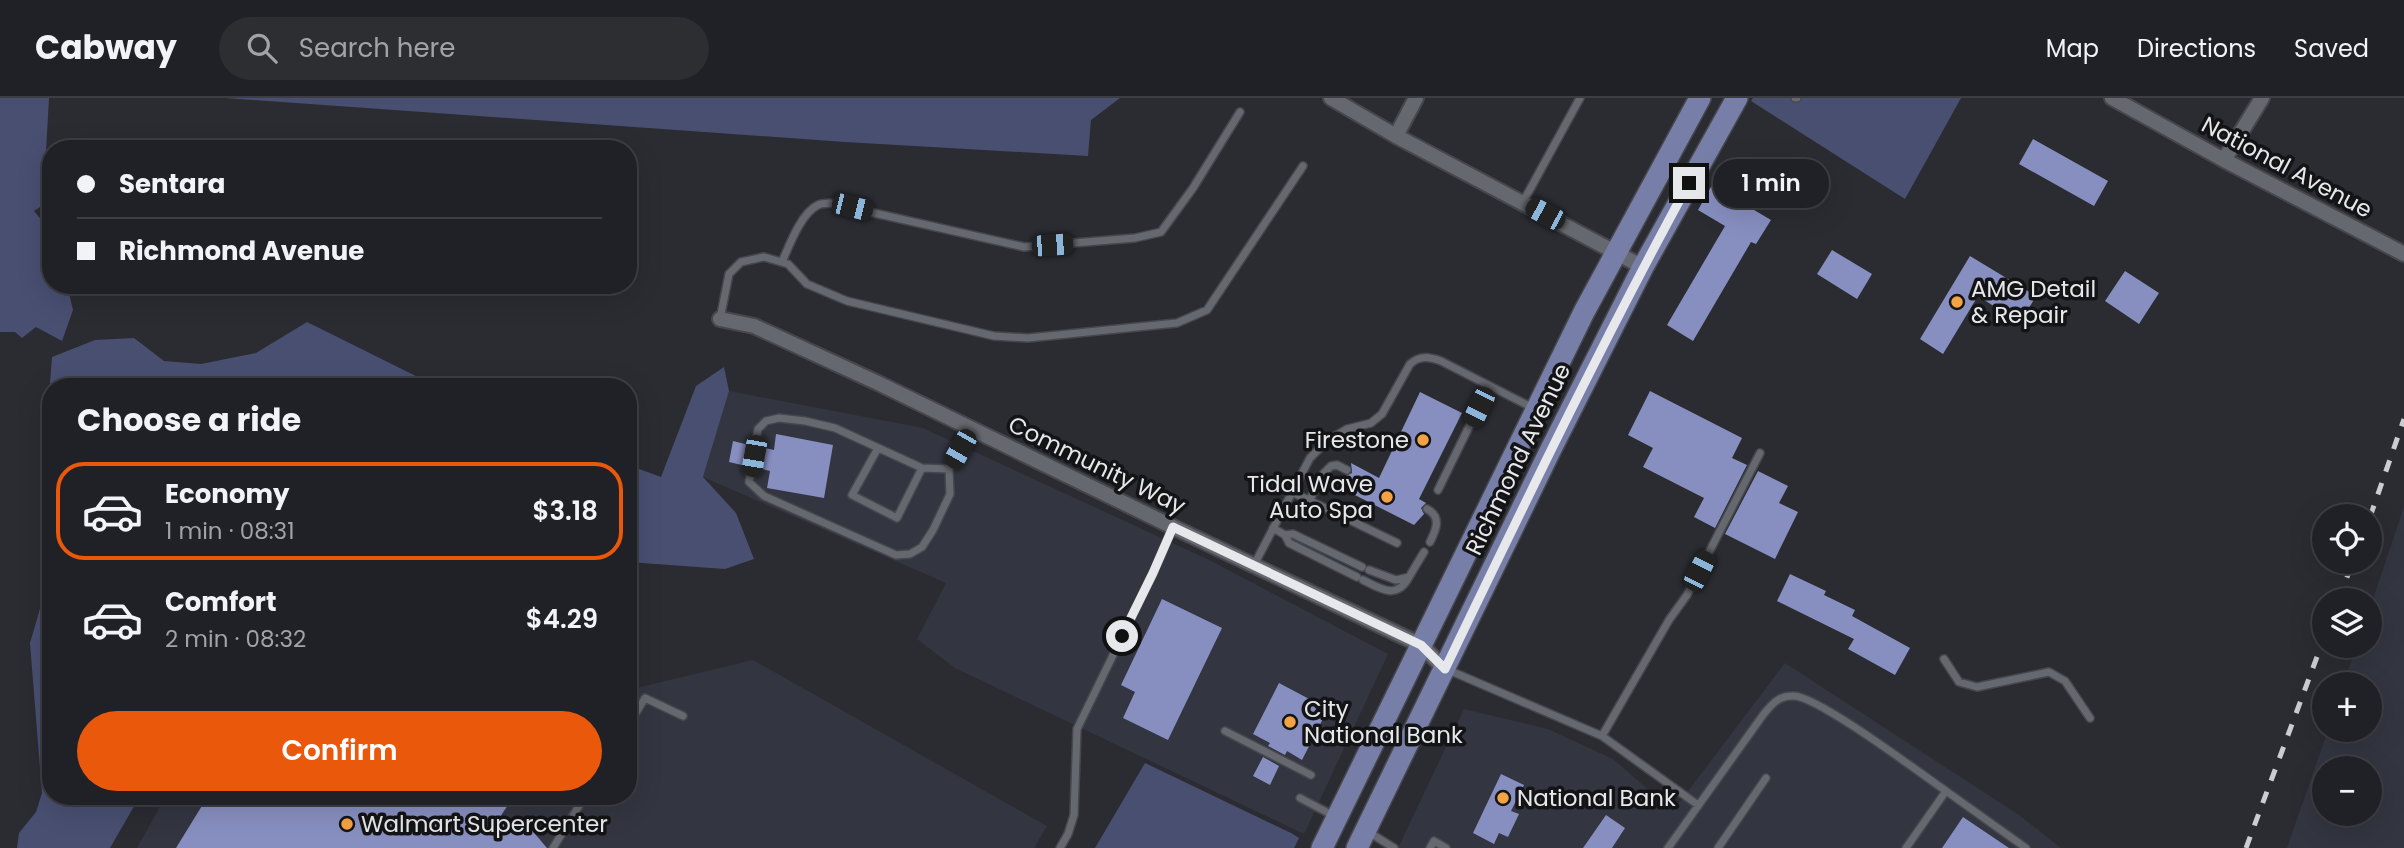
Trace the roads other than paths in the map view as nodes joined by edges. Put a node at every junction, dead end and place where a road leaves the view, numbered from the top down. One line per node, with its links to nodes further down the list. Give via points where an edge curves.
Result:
1 (1331, 98): 9 (street)
2 (1416, 98): 9 (street)
3 (1580, 98): 12 (lane)
4 (1700, 98): 13 (main road, Richmond Avenue)
5 (1737, 98): 16 (main road, Richmond Avenue)
6 (2112, 98): 10 (street, National Avenue)
7 (2262, 98): 10 (street)
8 (1240, 112): 15 (lane, via 1161,232 1024,247 830,203 818,205 805,217)
9 (1396, 135): 12 (street)
10 (2224, 160): 14 (street, National Avenue)
11 (1303, 166): 15 (lane, via 1207,310 1177,323 1028,338 994,337 847,301 807,284)
12 (1522, 202): 13 (street)
13 (1615, 253): 16 (street); 19 (main road, Richmond Avenue)
14 (2404, 254)
15 (782, 262): 17 (lane, via 764,257 741,262 729,274)
16 (1643, 267): 40 (main road, Richmond Avenue)
17 (720, 319): 20 (street, Community Way, via 754,326)
18 (1489, 386): 19 (lane); 26 (lane); 27 (lane, via 1441,360 1417,358 1382,414 1326,441 1310,458)
19 (1536, 410): 38 (main road, Richmond Avenue)
20 (972, 429): 24 (lane); 30 (street, Community Way)
21 (878, 448): 23 (lane); 23 (lane, via 852,495 897,518); 24 (lane, via 835,428 779,418 766,421 758,429 749,482 764,496 896,555 922,547 950,494)
22 (1760, 453): 45 (lane, via 1687,595)
23 (922, 468): 24 (lane)
24 (949, 469)
25 (1347, 470): 28 (lane, via 1331,466)
26 (1438, 490)
27 (1292, 492): 28 (lane); 31 (lane)
28 (1309, 501): 34 (lane)
29 (1427, 509): 33 (lane, via 1437,519)
30 (1173, 527): 36 (street, Community Way); 55 (lane, via 1077,729 1074,815)
31 (1273, 528): 32 (lane); 36 (lane)
32 (1285, 535): 37 (lane, via 1293,534 1396,580); 37 (lane, via 1289,543 1387,591 1405,586)
33 (1430, 542)
34 (1397, 543)
35 (1424, 552): 37 (lane)
36 (1253, 565): 38 (street, Community Way)
37 (1409, 577)
38 (1421, 645): 40 (street, Community Way); 52 (main road, Richmond Avenue)
39 (1944, 659): 43 (lane, via 1959,682 1977,687 2049,672 2065,681)
40 (1445, 669): 45 (lane); 53 (main road, Richmond Avenue)
41 (637, 711): 42 (lane, via 645,698)
42 (682, 716)
43 (2090, 718)
44 (1225, 731): 46 (lane)
45 (1602, 736): 51 (lane)
46 (1311, 775)
47 (1766, 778): 61 (lane)
48 (1946, 791): 51 (lane, via 1827,710 1795,696 1776,699); 62 (lane); 63 (lane)
49 (1300, 798): 52 (lane)
50 (579, 805): 54 (lane)
51 (1698, 805): 60 (lane)
52 (1337, 818): 56 (main road, Richmond Avenue)
53 (1362, 839): 57 (lane)
54 (552, 848)
55 (1060, 848)
56 (1322, 848)
57 (1394, 848)
58 (1430, 848): 59 (lane, via 1434,841)
59 (1446, 848)
60 (1668, 848)
61 (1718, 848)
62 (1906, 848)
63 (2026, 848)

